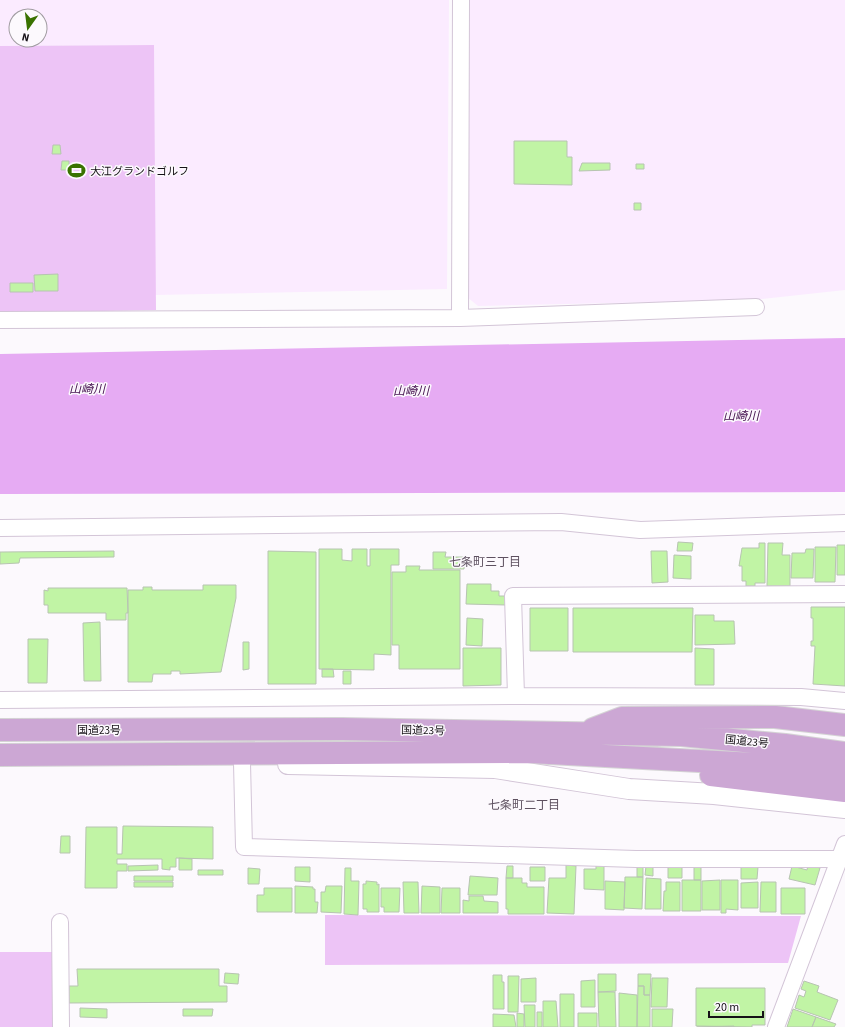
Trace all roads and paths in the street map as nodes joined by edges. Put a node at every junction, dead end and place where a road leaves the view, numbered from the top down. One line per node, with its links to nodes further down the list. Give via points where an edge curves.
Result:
1 (461, 0): 3 (street)
2 (756, 307): 3 (street)
3 (460, 318): 4 (street)
4 (0, 320)
5 (845, 523): 6 (street, via 640,530 561,522)
6 (0, 528)
7 (845, 594): 8 (street, via 513,596)
8 (516, 696): 9 (street); 10 (street, via 801,697)
9 (0, 700)
10 (845, 701)
11 (845, 725): 13 (highway, via 775,717 622,718)
12 (0, 730): 13 (highway, 国道23号, via 342,729)
13 (581, 733): 15 (highway, 国道23号, via 682,734)
14 (531, 752): 16 (highway, 国道23号); 19 (highway, 国道23号, via 772,765); 20 (highway)
15 (845, 753)
16 (0, 755)
17 (0, 762): 18 (street)
18 (242, 763): 21 (street, via 495,768 629,789 714,794); 23 (street, via 244,847 636,859)
19 (845, 774)
20 (845, 791)
21 (845, 808)
22 (845, 844): 23 (street)
23 (840, 859): 26 (street)
24 (60, 922): 25 (street)
25 (61, 1027)
26 (776, 1027)

